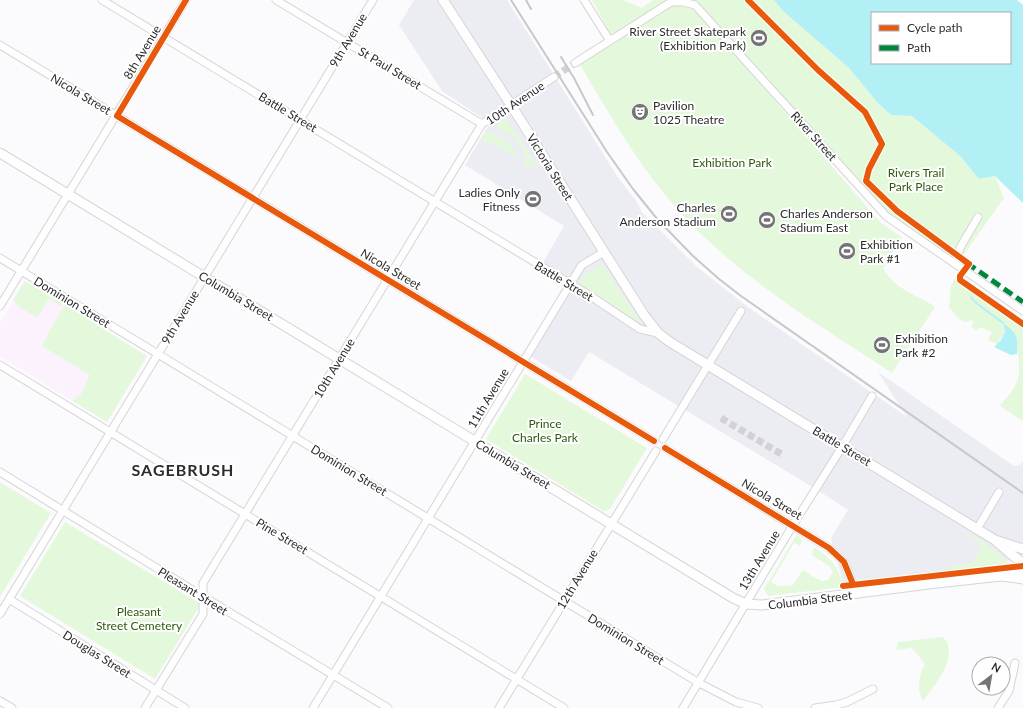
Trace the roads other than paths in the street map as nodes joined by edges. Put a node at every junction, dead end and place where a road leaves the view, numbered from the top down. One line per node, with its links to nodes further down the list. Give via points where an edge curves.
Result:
1 (102, 0): 7 (street, Battle Street)
2 (186, 0): 7 (street, 8th Avenue)
3 (276, 0): 9 (street, St Paul Street)
4 (373, 0): 9 (street, 9th Avenue)
5 (442, 0): 13 (main road, Victoria Street)
6 (584, 0): 8 (street)
7 (164, 37): 14 (street, 8th Avenue); 15 (street, Battle Street)
8 (610, 41): 11 (street); 24 (street, River Street, via 671,2 695,5 886,216)
9 (347, 42): 15 (street, 9th Avenue); 16 (street, St Paul Street)
10 (0, 45): 14 (street, Nicola Street)
11 (575, 63)
12 (554, 77): 13 (street, 10th Avenue)
13 (511, 105): 16 (street, 10th Avenue); 22 (main road, Victoria Street)
14 (117, 116): 18 (street, 8th Avenue); 19 (street, Nicola Street)
15 (300, 120): 19 (street, 9th Avenue); 20 (street, Battle Street)
16 (482, 124): 20 (street, 10th Avenue)
17 (0, 153): 18 (main road, Columbia Street)
18 (69, 195): 25 (street, 8th Avenue); 26 (main road, Columbia Street)
19 (252, 198): 26 (street, 9th Avenue); 27 (street, Nicola Street)
20 (435, 202): 27 (street, 10th Avenue); 28 (street, Battle Street)
21 (978, 217): 24 (street)
22 (604, 252): 28 (street, 11th Avenue, via 582,265); 32 (main road, Victoria Street)
23 (0, 258): 25 (street, Dominion Street)
24 (955, 262): 31 (street, River Street)
25 (22, 271): 29 (street, 8th Avenue); 33 (street, Dominion Street)
26 (204, 276): 33 (street, 9th Avenue); 34 (main road, Columbia Street)
27 (388, 279): 34 (street, 10th Avenue); 35 (street, Nicola Street)
28 (571, 285): 32 (street, Battle Street, via 640,329); 35 (street, 11th Avenue)
29 (0, 306)
30 (741, 311): 37 (street)
31 (1023, 311)
32 (658, 333): 37 (main road, Battle Street)
33 (157, 354): 39 (street, 9th Avenue); 40 (street, Dominion Street)
34 (340, 359): 40 (street, 10th Avenue); 42 (main road, Columbia Street)
35 (524, 361): 42 (street, 11th Avenue); 43 (street, Nicola Street)
36 (0, 365): 39 (street, Pine Street)
37 (708, 366): 41 (street); 44 (main road, Battle Street)
38 (872, 396): 44 (street, 13th Avenue)
39 (110, 432): 49 (street, 9th Avenue); 50 (street, Pine Street)
40 (293, 436): 50 (street, 10th Avenue); 51 (street, Dominion Street)
41 (663, 439): 43 (street, via 658,438); 45 (street)
42 (475, 441): 51 (street, 11th Avenue); 52 (main road, Columbia Street)
43 (654, 441): 46 (street, via 653,447)
44 (842, 447): 53 (street, 13th Avenue); 54 (main road, Battle Street)
45 (665, 448): 46 (street); 53 (street, Nicola Street)
46 (656, 451): 52 (street, 12th Avenue)
47 (0, 472): 49 (street, Pleasant Street)
48 (999, 492): 54 (street)
49 (63, 509): 63 (street, Pleasant Street); 64 (street, 9th Avenue)
50 (245, 514): 62 (street, Pine Street); 63 (street, 10th Avenue, via 204,583)
51 (428, 517): 62 (street, 11th Avenue); 65 (street, Dominion Street)
52 (611, 524): 65 (street, 12th Avenue); 66 (main road, Columbia Street)
53 (793, 524): 61 (street, Nicola Street, via 840,557); 66 (street, 13th Avenue)
54 (977, 529): 55 (main road, Battle Street)
55 (995, 540): 56 (main road); 57 (main road, Battle Street)
56 (1023, 549)
57 (1023, 564)
58 (1023, 571): 59 (main road, Columbia Street)
59 (1001, 576): 60 (main road, Columbia Street); 61 (main road, Columbia Street)
60 (1023, 579)
61 (857, 594): 66 (main road, Columbia Street, via 762,605)
62 (380, 596): 69 (street, 11th Avenue); 70 (street, Pine Street)
63 (204, 597): 69 (street, Pleasant Street); 73 (street, 10th Avenue, via 203,614)
64 (9, 599): 67 (street, 9th Avenue); 73 (street, Douglas Street)
65 (564, 601): 70 (street, 12th Avenue); 71 (street, Dominion Street)
66 (746, 604): 71 (street, 13th Avenue)
67 (0, 614)
68 (1015, 663): 86 (street, via 1008,691)
69 (333, 675): 79 (street, 11th Avenue); 80 (street, Pleasant Street)
70 (516, 679): 81 (street, 12th Avenue); 82 (street, Pine Street)
71 (699, 683): 83 (street, 13th Avenue); 84 (street, Dominion Street, via 736,702)
72 (873, 689): 75 (street)
73 (156, 690): 77 (street, 10th Avenue); 78 (street, Douglas Street)
74 (0, 701): 76 (street)
75 (836, 707): 85 (street)
76 (12, 708)
77 (145, 708)
78 (185, 708)
79 (313, 708)
80 (388, 708)
81 (499, 708)
82 (564, 708)
83 (683, 708)
84 (758, 708)
85 (815, 708)
86 (998, 708)

